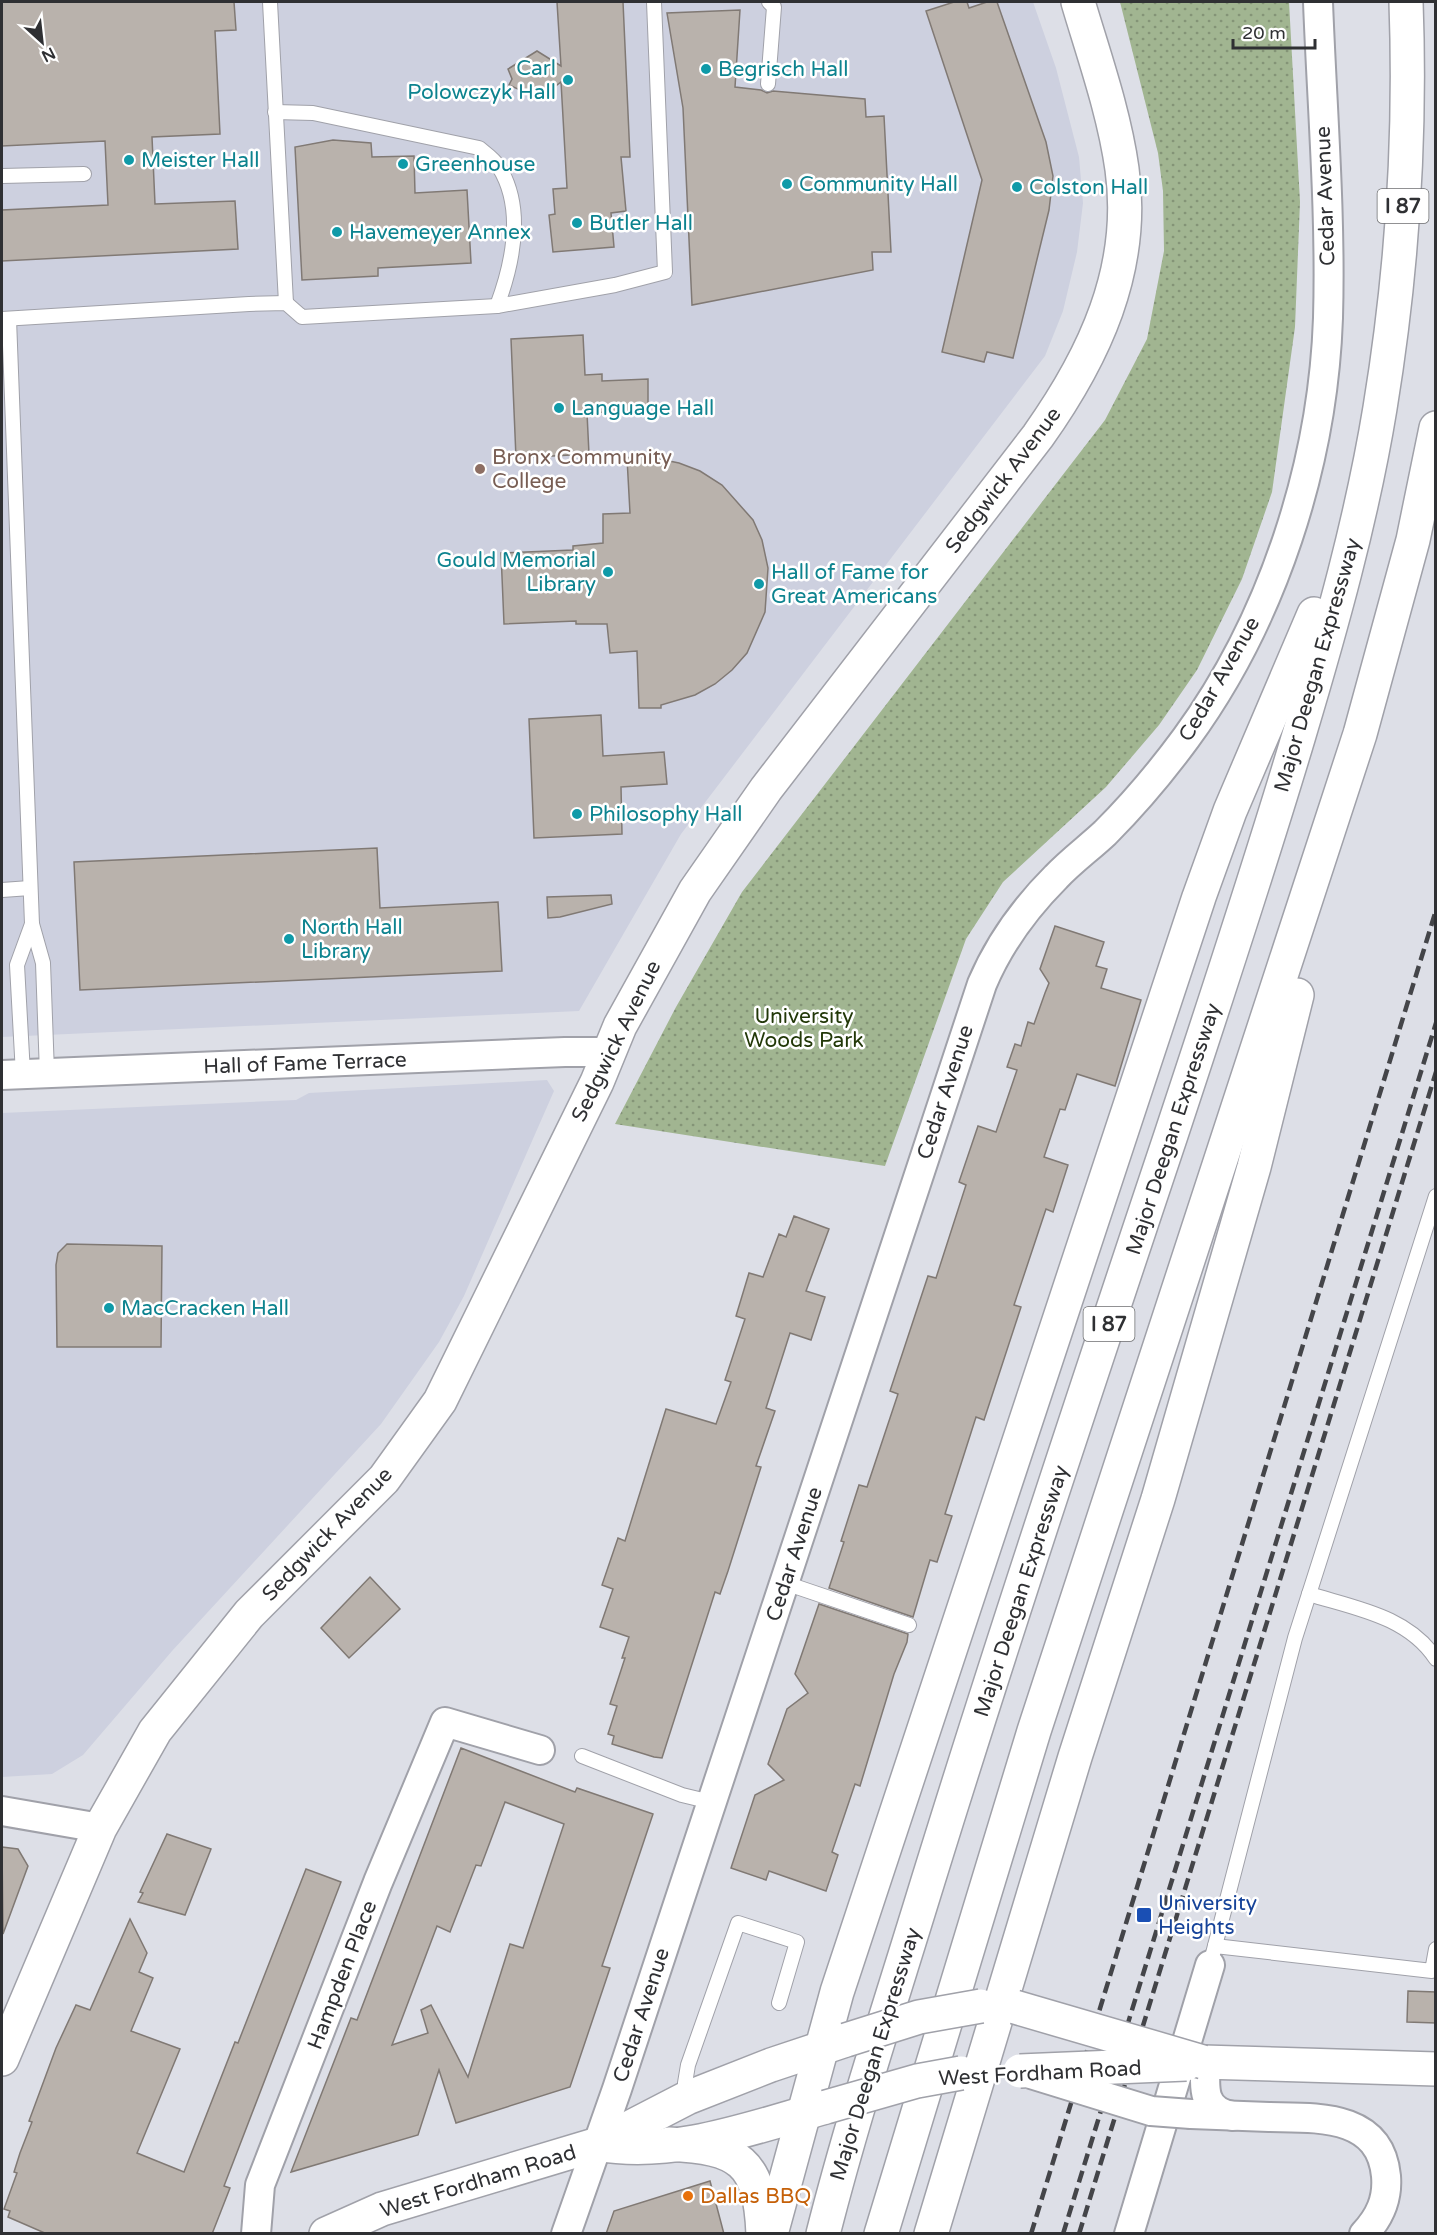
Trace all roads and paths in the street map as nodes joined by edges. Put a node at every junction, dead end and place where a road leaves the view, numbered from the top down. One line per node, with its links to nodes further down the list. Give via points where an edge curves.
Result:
1 (270, 2): 8 (lane)
2 (654, 2): 12 (lane, via 666,272)
3 (770, 2): 7 (lane, via 774,7)
4 (1078, 2): 20 (main road, Sedgwick Avenue, via 1114,128 1123,189 1115,283 1098,338 1066,397 1038,436 717,855 625,1016)
5 (1318, 2): 23 (street, Cedar Avenue, via 1328,320 1308,461 1287,540 1228,673 1193,728 1153,783 1056,877 1004,939 991,963)
6 (1406, 2): 14 (main road, Major Deegan Expressway / I 87, via 1403,207)
7 (768, 84)
8 (275, 112): 11 (lane); 12 (lane, via 312,113 479,148 498,165 512,203 511,269)
9 (84, 174): 10 (lane)
10 (2, 176)
11 (286, 303): 12 (lane, via 302,317); 13 (lane)
12 (497, 306)
13 (5, 319): 17 (lane)
14 (1380, 410): 36 (main road, via 1319,602 1207,874); 51 (main road, Major Deegan Expressway / I 87, via 1336,606 1281,796 939,1844)
15 (1436, 428): 16 (main road, I 87, via 1413,540)
16 (1360, 734): 35 (main road, via 1254,1167 1158,1499); 52 (main road, I 87, via 1048,1688)
17 (30, 888): 18 (lane); 19 (lane)
18 (2, 890)
19 (32, 924): 21 (lane, via 17,965); 21 (lane, via 43,963)
20 (609, 1052): 21 (street, Hall of Fame Terrace); 31 (main road, Sedgwick Avenue, via 440,1401 384,1479 249,1614 155,1731)
21 (24, 1074)
22 (1436, 1196): 24 (lane)
23 (784, 1583): 25 (lane); 29 (street, Cedar Avenue)
24 (1308, 1594): 26 (lane, via 1408,1629); 33 (lane)
25 (909, 1625)
26 (1436, 1659)
27 (540, 1750): 46 (street, Hampden Place, via 445,1722 260,2185)
28 (582, 1756): 29 (lane, via 682,1795)
29 (711, 1802): 44 (street, Cedar Avenue)
30 (2, 1811): 31 (street)
31 (99, 1828): 37 (main road, Sedgwick Avenue)
32 (1436, 1949): 33 (lane, via 1432,1971)
33 (1213, 1956): 54 (street)
34 (779, 2003): 41 (lane, via 797,1942 738,1923 688,2065)
35 (998, 2006): 36 (main road, West Fordham Road, bridge, via 919,2017); 38 (main road, West Fordham Road, bridge); 40 (main road)
36 (833, 2044): 41 (main road, West Fordham Road); 42 (main road)
37 (3, 2048)
38 (1205, 2062): 39 (main road, West Fordham Road); 40 (main road, West Fordham Road, bridge); 43 (street, via 1207,2101 1214,2110)
39 (1436, 2069)
40 (989, 2072): 42 (main road, West Fordham Road, bridge, via 917,2081); 43 (street, bridge, via 1151,2111); 53 (main road)
41 (687, 2098): 44 (main road, West Fordham Road)
42 (814, 2110): 45 (main road, West Fordham Road, via 735,2132); 50 (main road)
43 (1236, 2116): 55 (street, via 1330,2119 1350,2125 1368,2138 1380,2156 1387,2183 1381,2211)
44 (598, 2144): 45 (main road, West Fordham Road); 47 (main road, West Fordham Road, via 382,2209); 48 (street, Cedar Avenue)
45 (669, 2144): 49 (main road, via 722,2150 740,2161 757,2187)
46 (256, 2234)
47 (326, 2234)
48 (566, 2234)
49 (764, 2234)
50 (771, 2234)
51 (823, 2234)
52 (881, 2234)
53 (931, 2234)
54 (1129, 2234)
55 (1364, 2234)

